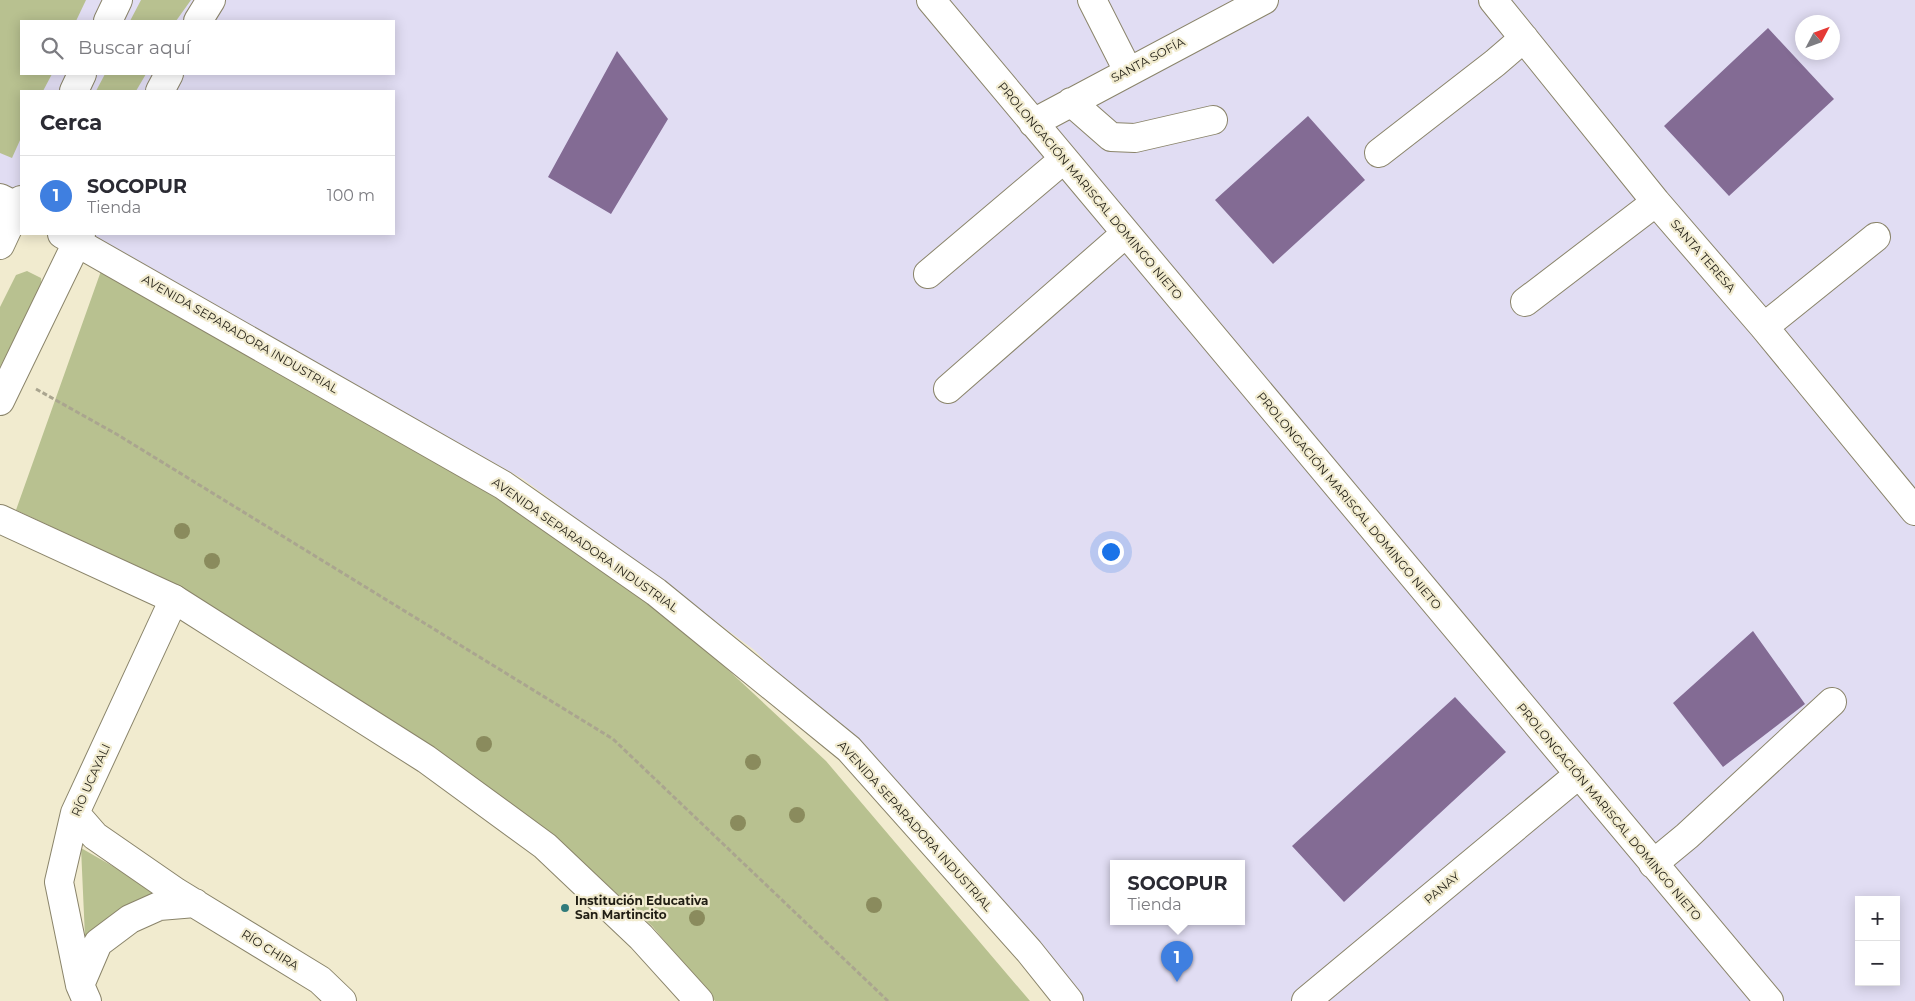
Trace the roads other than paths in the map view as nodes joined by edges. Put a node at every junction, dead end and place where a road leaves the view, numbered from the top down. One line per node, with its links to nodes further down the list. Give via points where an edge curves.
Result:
1 (118, 0): 7 (street)
2 (211, 0): 8 (street)
3 (932, 0): 17 (street, PROLONGACIÓN MARISCAL DOMINGO NIETO)
4 (1092, 0): 10 (street)
5 (1264, 0): 10 (street, SANTA SOFÍA)
6 (1493, 0): 9 (street, SANTA TERESA)
7 (108, 20)
8 (199, 20)
9 (1524, 38): 18 (street); 20 (street, SANTA TERESA)
10 (1128, 70): 15 (street, SANTA SOFÍA)
11 (82, 75): 13 (street)
12 (168, 75): 14 (street)
13 (74, 90)
14 (161, 90)
15 (1070, 102): 16 (street, via 1112,137 1135,138); 17 (street, SANTA SOFÍA)
16 (1213, 120)
17 (1033, 123): 19 (street, PROLONGACIÓN MARISCAL DOMINGO NIETO)
18 (1379, 153)
19 (1064, 160): 22 (street, PROLONGACIÓN MARISCAL DOMINGO NIETO); 26 (street)
20 (1656, 202): 27 (street); 28 (street, SANTA TERESA)
21 (15, 204): 25 (street)
22 (1126, 234): 29 (street); 35 (street, PROLONGACIÓN MARISCAL DOMINGO NIETO)
23 (73, 237): 30 (street); 42 (street, AVENIDA SEPARADORA INDUSTRIAL, via 502,485 656,592 848,749 1029,951)
24 (1876, 237): 28 (street)
25 (0, 245)
26 (928, 274)
27 (1525, 302)
28 (1764, 327): 31 (street, SANTA TERESA)
29 (948, 388)
30 (0, 401)
31 (1914, 508)
32 (0, 518): 33 (street)
33 (174, 599): 36 (street, RÍO UCAYALI); 41 (street, via 426,759 546,846 641,937)
34 (1832, 702): 37 (street)
35 (1578, 775): 37 (street, PROLONGACIÓN MARISCAL DOMINGO NIETO); 43 (street, PANAY)
36 (75, 813): 38 (street, RÍO CHIRA, via 95,836); 39 (street, RÍO UCAYALI, via 59,882)
37 (1653, 864): 44 (street, PROLONGACIÓN MARISCAL DOMINGO NIETO)
38 (195, 903): 39 (street, via 160,906 130,919 98,943); 40 (street, RÍO CHIRA, via 320,980)
39 (83, 993)
40 (342, 1001)
41 (699, 1001)
42 (1069, 1001)
43 (1306, 1001)
44 (1769, 1001)

